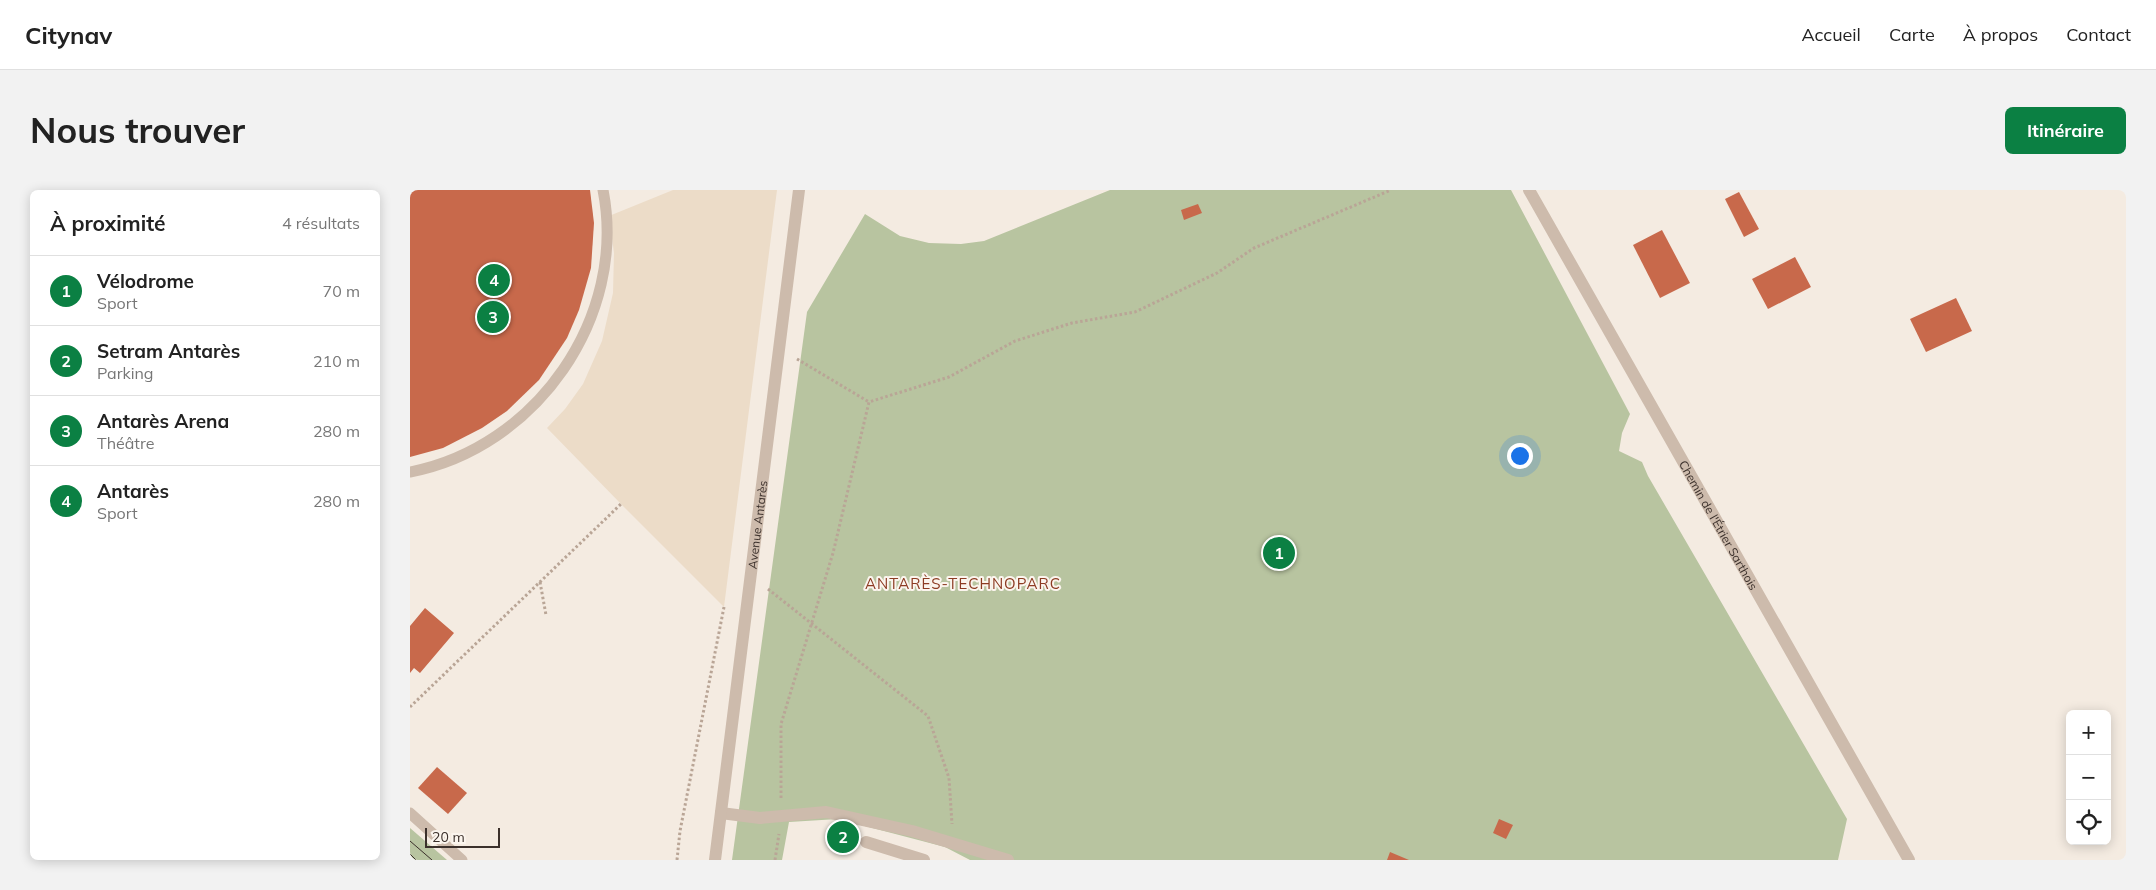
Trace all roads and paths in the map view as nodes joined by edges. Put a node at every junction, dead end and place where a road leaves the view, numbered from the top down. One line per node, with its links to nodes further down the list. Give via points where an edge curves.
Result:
1 (603, 190): 7 (lane, via 607,232 598,296 580,341 555,382 509,428 482,446 448,461)
2 (799, 190): 5 (street, Avenue Antarès)
3 (1391, 190): 6 (path, via 1254,248 1217,273 1135,312 1072,323 1015,341 949,377)
4 (1528, 190): 20 (street, Chemin de l'Étrier Sarthois)
5 (779, 349): 6 (path); 9 (street, Avenue Antarès)
6 (869, 402): 13 (path, via 833,553)
7 (410, 472)
8 (621, 504): 10 (path)
9 (750, 575): 13 (path); 16 (street, Avenue Antarès)
10 (540, 582): 12 (path); 14 (path)
11 (724, 607): 22 (path, via 680,831)
12 (546, 615)
13 (811, 623): 17 (path, via 781,724); 19 (path, via 928,716 949,778)
14 (410, 707)
15 (410, 813): 21 (lane)
16 (721, 814): 17 (street, via 760,818); 23 (street, Avenue Antarès)
17 (781, 816): 19 (street, via 826,812); 24 (path)
18 (866, 842): 25 (street)
19 (953, 842): 26 (street)
20 (1903, 856)
21 (462, 860)
22 (678, 860)
23 (715, 860)
24 (775, 860)
25 (924, 860)
26 (1008, 860)

